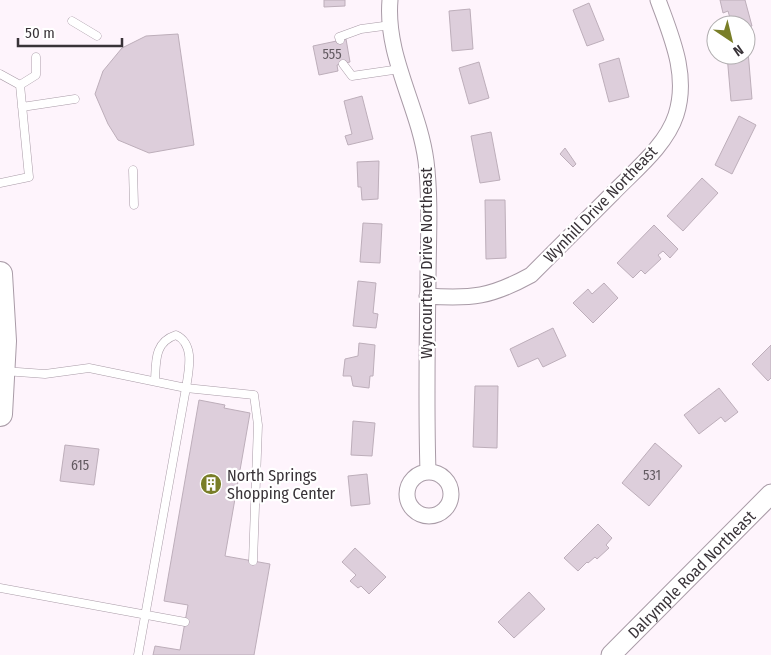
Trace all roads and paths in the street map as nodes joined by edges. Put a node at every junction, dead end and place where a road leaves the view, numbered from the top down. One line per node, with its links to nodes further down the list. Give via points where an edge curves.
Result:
1 (390, 0): 4 (street, Wyncourtney Drive Northeast)
2 (658, 0): 18 (street, Wynhill Drive Northeast, via 680,69 676,115 661,141 531,275 484,296)
3 (72, 21): 5 (lane)
4 (391, 25): 6 (lane, via 361,29 339,37); 9 (street, Wyncourtney Drive Northeast)
5 (97, 36)
6 (340, 40)
7 (36, 57): 11 (lane, via 36,75)
8 (343, 64): 9 (lane, via 352,76)
9 (400, 69): 18 (street, Wyncourtney Drive Northeast, via 416,116 426,161)
10 (0, 74): 11 (lane)
11 (20, 85): 13 (lane)
12 (75, 100): 13 (lane)
13 (22, 107): 15 (lane, via 29,177)
14 (133, 170): 16 (lane)
15 (0, 183)
16 (134, 205)
17 (0, 274): 19 (main road, via 4,341)
18 (427, 296): 23 (street, Wyncourtney Drive Northeast)
19 (2, 371): 20 (lane, via 46,374 89,368); 22 (main road)
20 (155, 381): 21 (lane); 21 (lane, via 158,348 176,334 188,346)
21 (186, 388): 25 (lane, via 254,395 258,425); 27 (lane)
22 (0, 414)
23 (428, 472)
24 (771, 494): 30 (street, Dalrymple Road Northeast)
25 (253, 561)
26 (0, 588): 27 (lane)
27 (145, 615): 28 (lane); 29 (lane)
28 (185, 622)
29 (138, 655)
30 (611, 655)

